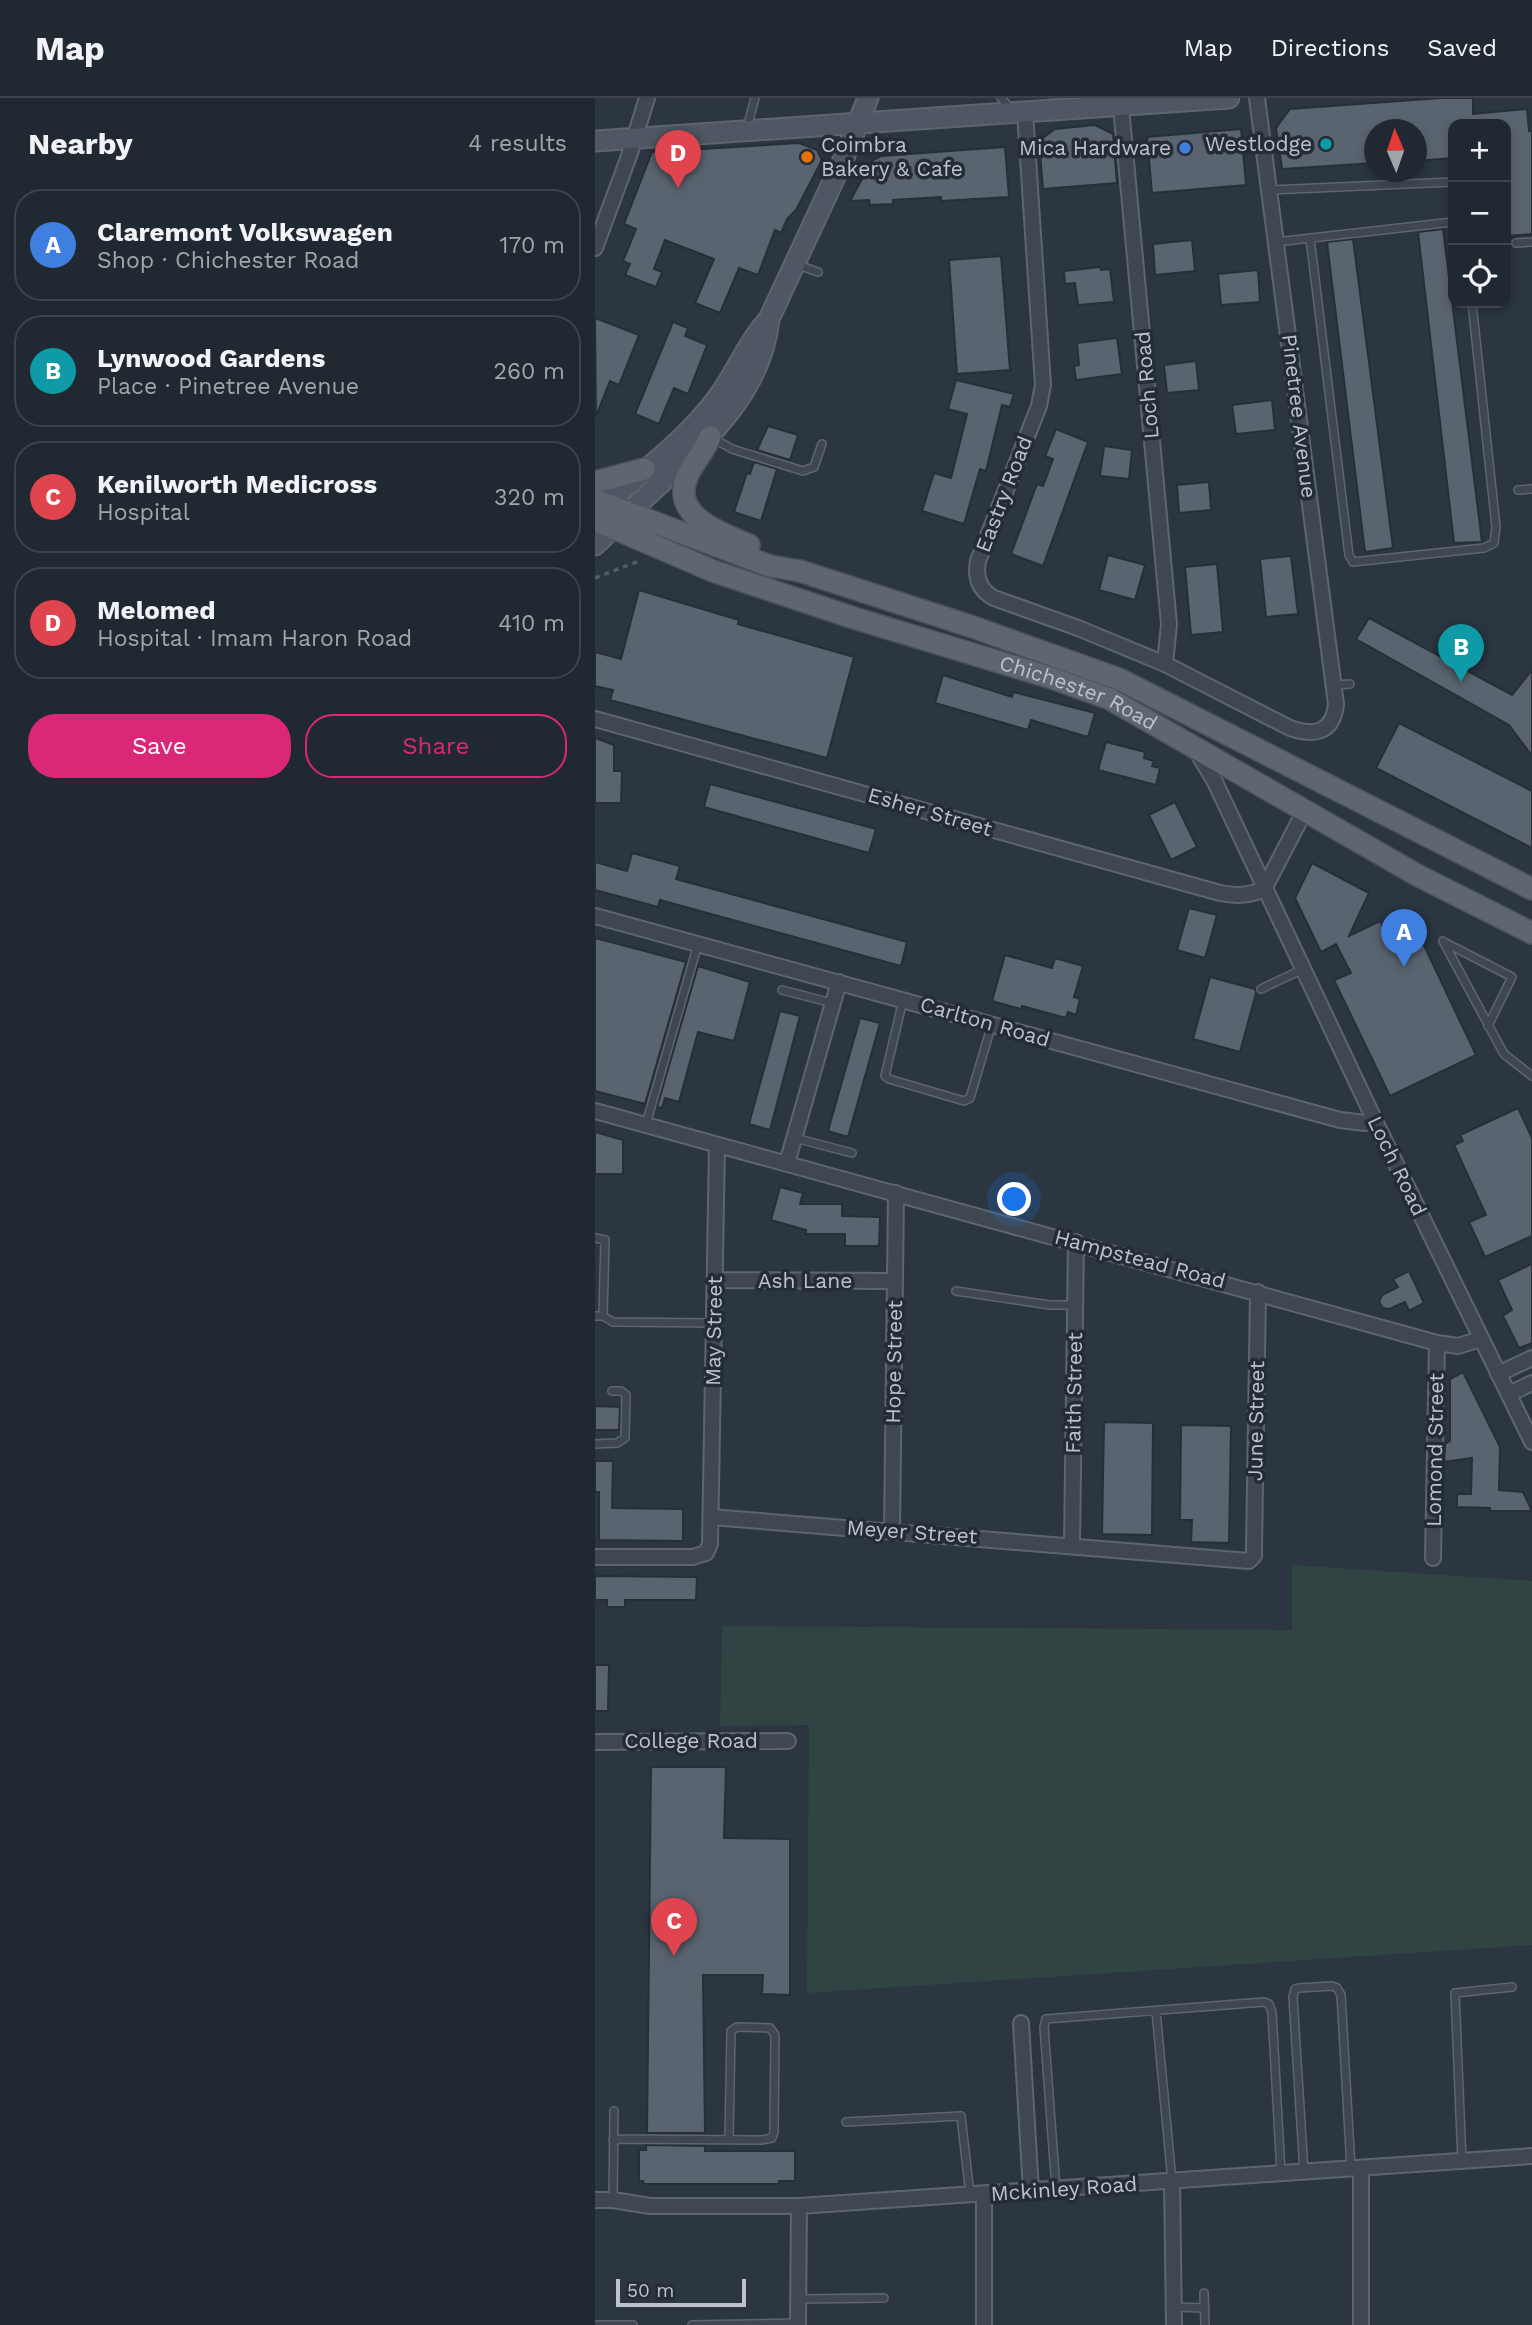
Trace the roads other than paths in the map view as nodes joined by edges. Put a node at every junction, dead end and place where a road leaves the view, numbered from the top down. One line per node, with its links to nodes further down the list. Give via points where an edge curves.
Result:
1 (647, 98): 12 (street)
2 (755, 98): 11 (lane)
3 (869, 98): 10 (main road)
4 (1001, 98): 9 (lane)
5 (1229, 98): 7 (main road)
6 (1258, 98): 15 (street, Pinetree Avenue)
7 (1201, 99): 8 (main road)
8 (1121, 107): 9 (main road); 36 (street, Loch Road, via 1169,624)
9 (1020, 113): 10 (main road); 36 (street, Eastry Road, via 1043,385 1039,406 978,561 978,577 985,592 994,598)
10 (859, 123): 11 (main road); 22 (main road)
11 (746, 131): 12 (main road)
12 (635, 138): 13 (main road); 21 (street)
13 (595, 141)
14 (1448, 182): 15 (lane)
15 (1269, 190): 18 (street, Pinetree Avenue)
16 (1448, 223): 17 (lane)
17 (1310, 238): 18 (lane); 24 (lane, via 1353,562 1480,549 1494,543)
18 (1276, 242): 38 (street, Pinetree Avenue)
19 (1532, 242): 20 (lane)
20 (1516, 243)
21 (595, 248)
22 (794, 264): 23 (lane); 25 (main road)
23 (818, 272)
24 (1473, 308)
25 (769, 319): 26 (main road, via 757,367); 28 (main road, via 703,415)
26 (711, 437): 27 (lane, via 732,449 803,471 814,467); 32 (main road); 35 (main road, via 683,489 689,511 707,525)
27 (822, 444)
28 (644, 469): 29 (main road); 33 (main road)
29 (595, 482)
30 (1532, 489): 31 (lane)
31 (1517, 491)
32 (630, 512): 33 (main road, Chichester Road); 35 (main road, Chichester Road, via 770,566)
33 (600, 513): 34 (main road); 41 (main road, Chichester Road, via 713,571 1086,689)
34 (595, 545)
35 (800, 571): 44 (main road, Chichester Road, via 1119,679)
36 (1165, 664): 40 (street, Eastry Road, via 1290,728 1309,734)
37 (1350, 684): 38 (lane)
38 (1333, 685): 40 (street, Pinetree Avenue, via 1335,711)
39 (595, 719): 43 (street, Esher Street, via 1220,893 1251,895)
40 (1322, 730)
41 (1192, 746): 42 (main road, Chichester Road); 43 (street, Loch Road, via 1214,780)
42 (1304, 812): 43 (street); 46 (main road, Chichester Road)
43 (1264, 889): 48 (street, Loch Road)
44 (1532, 889)
45 (595, 916): 47 (street, Carlton Road)
46 (1532, 933)
47 (699, 944): 49 (street, Carlton Road); 59 (lane)
48 (1303, 969): 50 (lane); 58 (street, Loch Road)
49 (839, 982): 52 (street, Carlton Road); 53 (street)
50 (1261, 989)
51 (782, 990): 53 (lane)
52 (904, 999): 54 (street, Carlton Road); 54 (lane, via 885,1076 964,1101 970,1098)
53 (833, 1004): 60 (street)
54 (992, 1024): 58 (street, Carlton Road, via 1340,1120)
55 (1487, 1026): 55 (lane, via 1462,979 1443,941 1512,977); 56 (lane, via 1504,1054)
56 (1532, 1076)
57 (595, 1111): 59 (street, Hampstead Road)
58 (1375, 1121): 74 (street, Loch Road)
59 (645, 1125): 61 (street, Hampstead Road)
60 (795, 1138): 62 (lane); 63 (street)
61 (717, 1145): 63 (street, Hampstead Road); 67 (street, May Street)
62 (852, 1153)
63 (787, 1163): 64 (street, Hampstead Road)
64 (896, 1193): 66 (street, Hampstead Road); 68 (street, Hope Street)
65 (595, 1238): 72 (lane, via 605,1240)
66 (1076, 1242): 70 (street, Hampstead Road); 71 (street, Faith Street)
67 (714, 1280): 68 (street, Ash Lane); 73 (street, May Street)
68 (895, 1281): 84 (street, Hope Street)
69 (956, 1291): 71 (lane)
70 (1258, 1292): 75 (street, Hampstead Road); 86 (street, June Street)
71 (1075, 1305): 85 (street, Faith Street)
72 (599, 1316): 73 (lane, via 613,1322)
73 (713, 1323): 83 (street, May Street)
74 (1481, 1339): 75 (street, Hampstead Road, via 1458,1346); 77 (street, Loch Road)
75 (1437, 1343): 88 (street, Lomond Street)
76 (1532, 1358): 77 (street)
77 (1499, 1374): 80 (street, Loch Road)
78 (1532, 1383): 80 (street)
79 (613, 1391): 82 (lane, via 626,1395 625,1438)
80 (1509, 1394): 81 (street, Loch Road)
81 (1532, 1442)
82 (595, 1444)
83 (711, 1517): 84 (street, Meyer Street); 87 (street, via 710,1544 701,1556)
84 (892, 1531): 85 (street, Meyer Street)
85 (1072, 1545): 86 (street, Meyer Street, via 1244,1562 1252,1559)
86 (1254, 1550)
87 (595, 1557)
88 (1433, 1558)
89 (788, 1741): 90 (street, College Road)
90 (595, 1742)
91 (1512, 1987): 99 (lane, via 1455,1993)
92 (1156, 2011): 102 (lane, via 1269,2004); 103 (lane); 104 (lane, via 1045,2019)
93 (1021, 2023): 105 (street)
94 (614, 2111): 96 (lane)
95 (846, 2122): 106 (lane, via 961,2116)
96 (613, 2139): 97 (lane); 108 (lane)
97 (729, 2140): 97 (lane, via 731,2031 737,2027 770,2028 775,2035 773,2135 768,2140)
98 (1532, 2156): 99 (street, Mckinley Road)
99 (1462, 2161): 100 (street, Mckinley Road)
100 (1356, 2168): 101 (street, Mckinley Road); 101 (lane, via 1341,1995 1332,1986 1299,1988 1293,1997); 122 (street)
101 (1304, 2172): 102 (street, Mckinley Road)
102 (1281, 2173): 103 (street, Mckinley Road)
103 (1172, 2181): 104 (street, Mckinley Road); 113 (street)
104 (1056, 2189): 105 (street, Mckinley Road)
105 (1031, 2191): 106 (street, Mckinley Road)
106 (977, 2195): 109 (street, Mckinley Road); 119 (street)
107 (595, 2200): 108 (street, Mckinley Road)
108 (613, 2200): 109 (street, Mckinley Road, via 650,2206)
109 (799, 2206): 112 (street)
110 (1204, 2293): 114 (lane)
111 (884, 2298): 112 (lane)
112 (798, 2299): 115 (street)
113 (1174, 2307): 114 (lane); 120 (street)
114 (1205, 2308): 121 (lane)
115 (798, 2324): 118 (lane)
116 (595, 2325): 117 (lane)
117 (633, 2325)
118 (692, 2325)
119 (984, 2325)
120 (1174, 2325)
121 (1205, 2325)
122 (1361, 2325)

